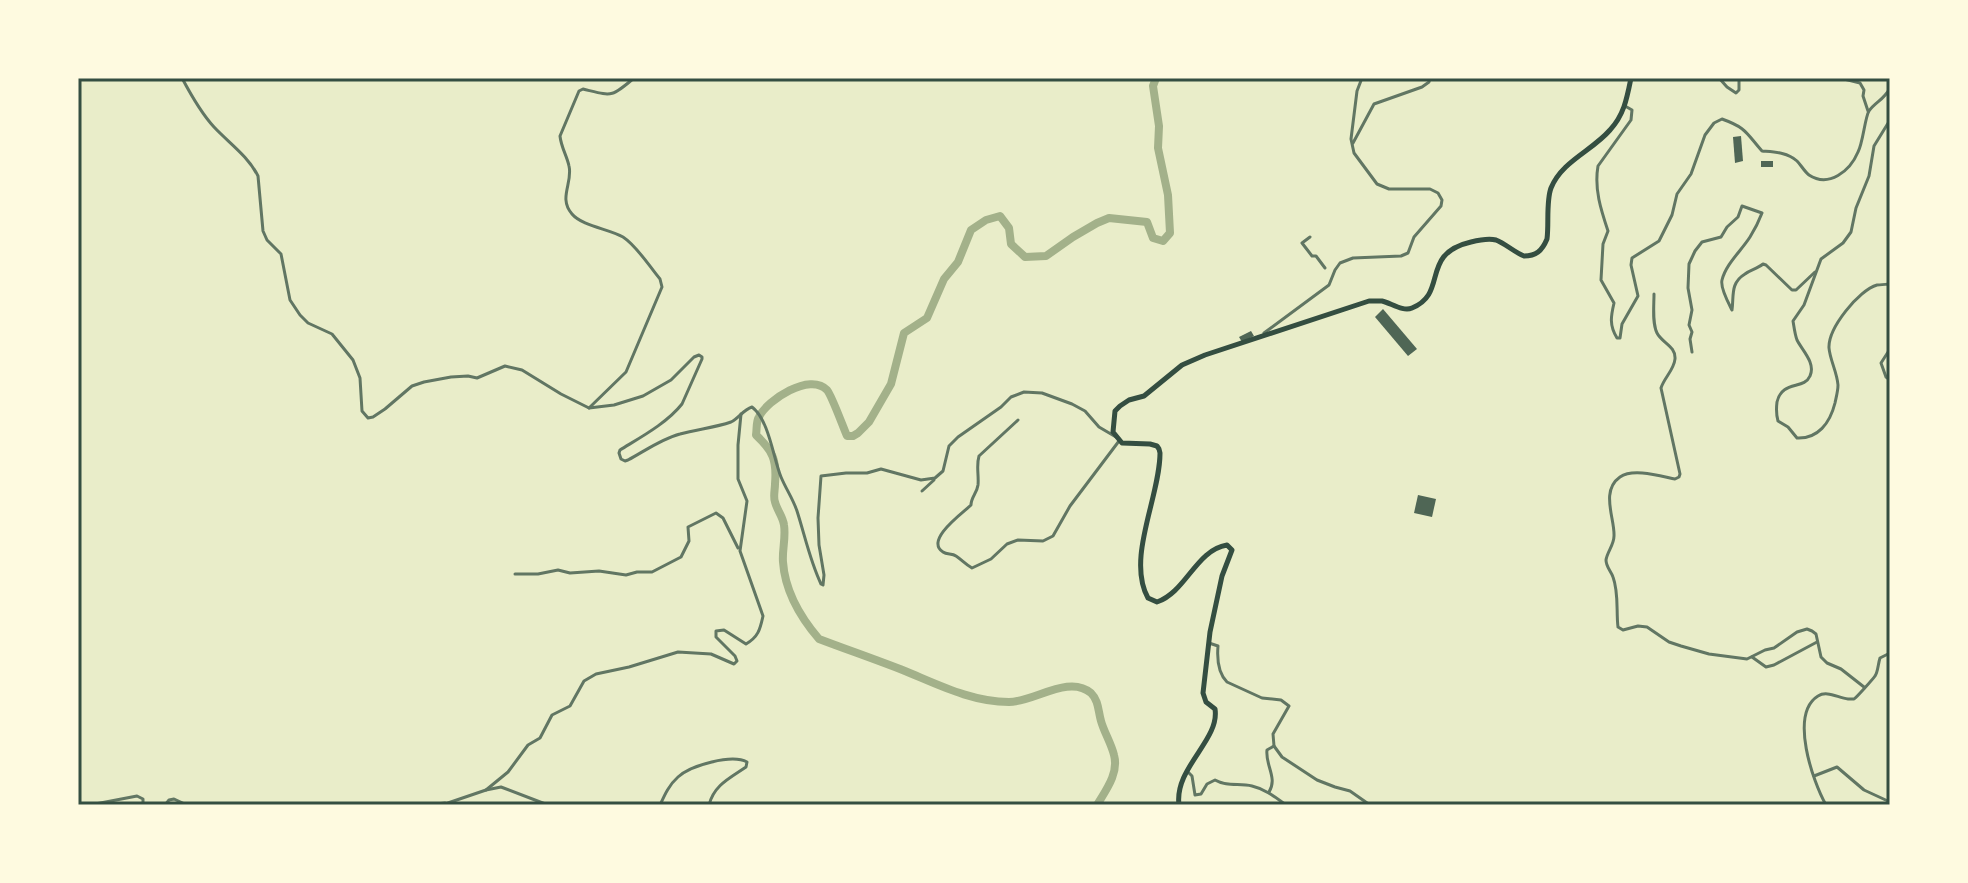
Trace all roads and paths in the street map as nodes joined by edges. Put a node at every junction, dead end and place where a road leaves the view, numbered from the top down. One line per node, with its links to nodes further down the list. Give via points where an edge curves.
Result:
1 (182, 78): 25 (street, via 212,125 258,176 263,231 281,254 290,300 308,323 332,334 353,360 364,415 373,417 412,386 451,377 477,378 505,366 522,370)
2 (634, 78): 25 (street, via 614,95 579,91 560,136 570,168 565,199 571,213 627,239 662,287 626,372)
3 (1362, 78): 15 (street)
4 (1430, 78): 15 (street, via 1422,87 1374,104)
5 (1631, 78): 12 (highway)
6 (1719, 78): 7 (street, via 1736,93)
7 (1739, 78)
8 (1840, 78): 10 (street)
9 (1862, 78): 10 (street)
10 (1860, 83): 13 (street)
11 (1890, 88): 13 (street)
12 (1625, 106): 13 (street, via 1632,110 1631,120 1597,171 1598,202 1608,231 1601,280 1613,300 1610,318 1617,338 1638,296 1632,258 1659,241 1714,123 1735,123 1762,151 1784,153 1809,175 1831,180 1858,155); 21 (highway, via 1609,132 1574,159 1551,187 1547,239 1535,255 1524,256 1493,240 1459,245 1443,256 1431,292 1414,308 1369,301)
13 (1868, 111)
14 (1890, 120): 18 (street, via 1874,146 1851,232 1821,259)
15 (1351, 146): 21 (street, via 1377,184 1430,189 1438,193 1441,206 1414,237 1408,253 1340,263 1329,285)
16 (1310, 237): 17 (street, via 1302,243)
17 (1325, 268)
18 (1815, 272): 19 (street, via 1793,321 1810,376 1783,389 1776,412 1778,421 1797,438 1815,436 1831,418 1838,386 1829,348 1836,324 1870,289); 23 (street, via 1792,290 1763,264 1737,283 1732,310 1722,280 1762,213 1742,206 1721,237 1702,242 1689,264)
19 (1890, 284)
20 (1654, 294): 35 (street, via 1658,336 1674,352 1675,362 1661,388 1680,474 1675,479 1636,473 1614,483 1609,500 1614,543 1606,558 1614,579 1618,627 1647,627 1669,642 1709,654)
21 (1258, 338): 28 (highway, via 1182,365 1144,396 1120,406 1113,432)
22 (1890, 349): 24 (street, via 1881,363)
23 (1692, 352)
24 (1890, 380)
25 (589, 408): 26 (street, via 643,396 699,355 700,367 682,404 620,450 621,459)
26 (741, 414): 29 (street, via 752,407 762,419 823,585 821,476 881,469 921,480); 31 (street, via 738,479 747,501)
27 (1018, 420): 28 (street, via 979,456 978,488 971,505 939,540 943,552 972,568 1007,544 1053,536)
28 (1118, 439): 29 (street, via 1072,404 1024,392 958,437); 34 (highway, via 1157,446 1160,453 1142,551 1148,598 1161,601 1216,548 1232,549)
29 (935, 478): 30 (street)
30 (922, 491)
31 (740, 551): 32 (street, via 716,513 688,527 689,541 681,557 652,572); 41 (street, via 763,616 755,639 746,644 724,630 716,631 736,663 711,654 678,652 596,674)
32 (515, 574)
33 (1817, 642): 35 (street, via 1766,667); 35 (street, via 1816,634 1807,629); 37 (street, via 1827,663)
34 (1209, 643): 38 (street, via 1218,646 1223,678 1289,706 1273,734); 39 (highway, via 1203,693 1216,715)
35 (1752, 657)
36 (1890, 657): 37 (street, via 1880,658 1875,676)
37 (1864, 687): 40 (street, via 1851,700 1826,693 1812,702 1803,731)
38 (1274, 746): 42 (street, via 1266,756 1273,784); 60 (street, via 1312,777)
39 (1187, 771): 42 (street, via 1197,795 1215,780); 58 (highway)
40 (1814, 776): 43 (street, via 1837,767 1864,790); 61 (street)
41 (486, 790): 44 (street, via 501,787); 45 (street)
42 (1268, 793): 59 (street)
43 (1890, 802)
44 (536, 803): 55 (street)
45 (444, 804): 54 (street)
46 (90, 805): 47 (street, via 137,796)
47 (143, 805)
48 (165, 805): 49 (street, via 174,799)
49 (187, 805)
50 (206, 805): 51 (street)
51 (228, 805)
52 (329, 805): 53 (street)
53 (343, 805)
54 (429, 805)
55 (548, 805)
56 (660, 805): 57 (street, via 684,772 721,761 747,762 718,786)
57 (709, 805)
58 (1179, 805)
59 (1286, 805)
60 (1370, 805)
61 (1826, 805)

